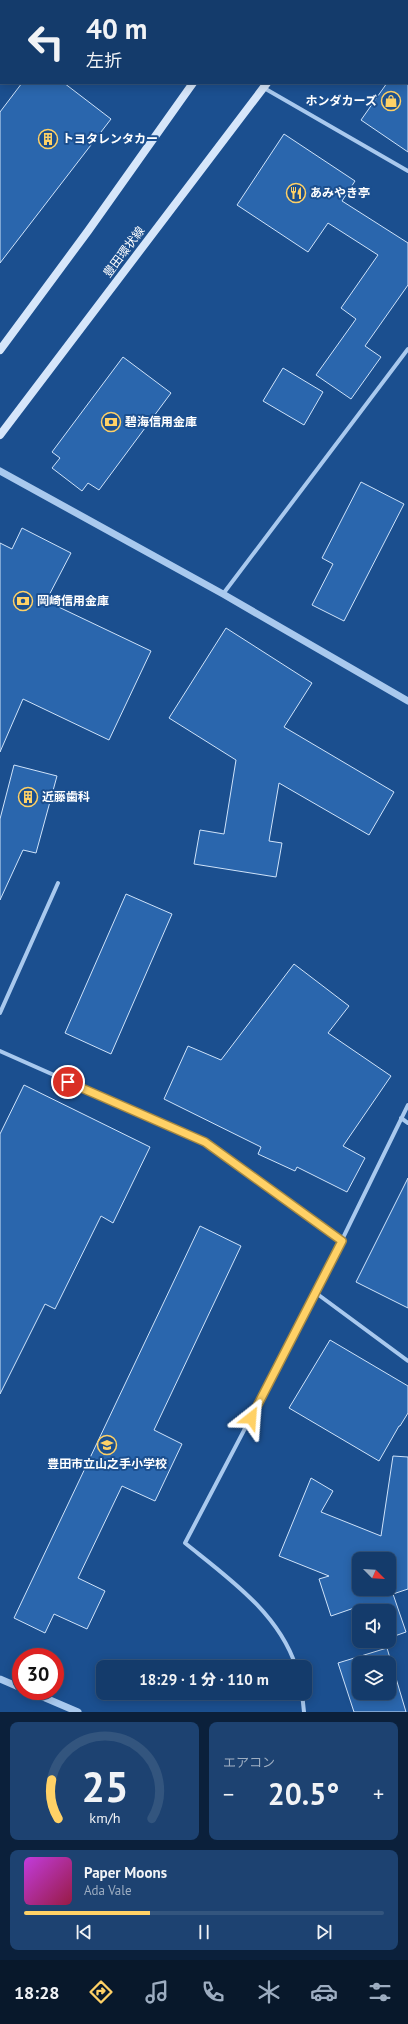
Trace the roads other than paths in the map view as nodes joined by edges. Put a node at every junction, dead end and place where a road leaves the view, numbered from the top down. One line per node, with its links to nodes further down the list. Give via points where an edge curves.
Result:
1 (191, 84): 4 (main road)
2 (266, 85): 3 (street); 6 (main road, 豊田環状線)
3 (408, 171)
4 (0, 350)
5 (408, 350): 8 (street)
6 (0, 435)
7 (0, 471): 8 (street)
8 (223, 594): 9 (street)
9 (408, 701)
10 (58, 883): 11 (street)
11 (0, 1013)
12 (0, 1051): 16 (street, via 205,1142)
13 (408, 1105): 14 (street)
14 (401, 1118): 15 (street); 16 (street)
15 (408, 1123)
16 (342, 1241): 17 (street)
17 (316, 1293): 18 (street); 19 (street, via 185,1543 240,1588 273,1623)
18 (408, 1361)
19 (294, 1660)
20 (0, 1679): 21 (street)
21 (12, 1684)
22 (50, 1700): 24 (street)
23 (303, 1700): 25 (street)
24 (78, 1712)
25 (304, 1712)

